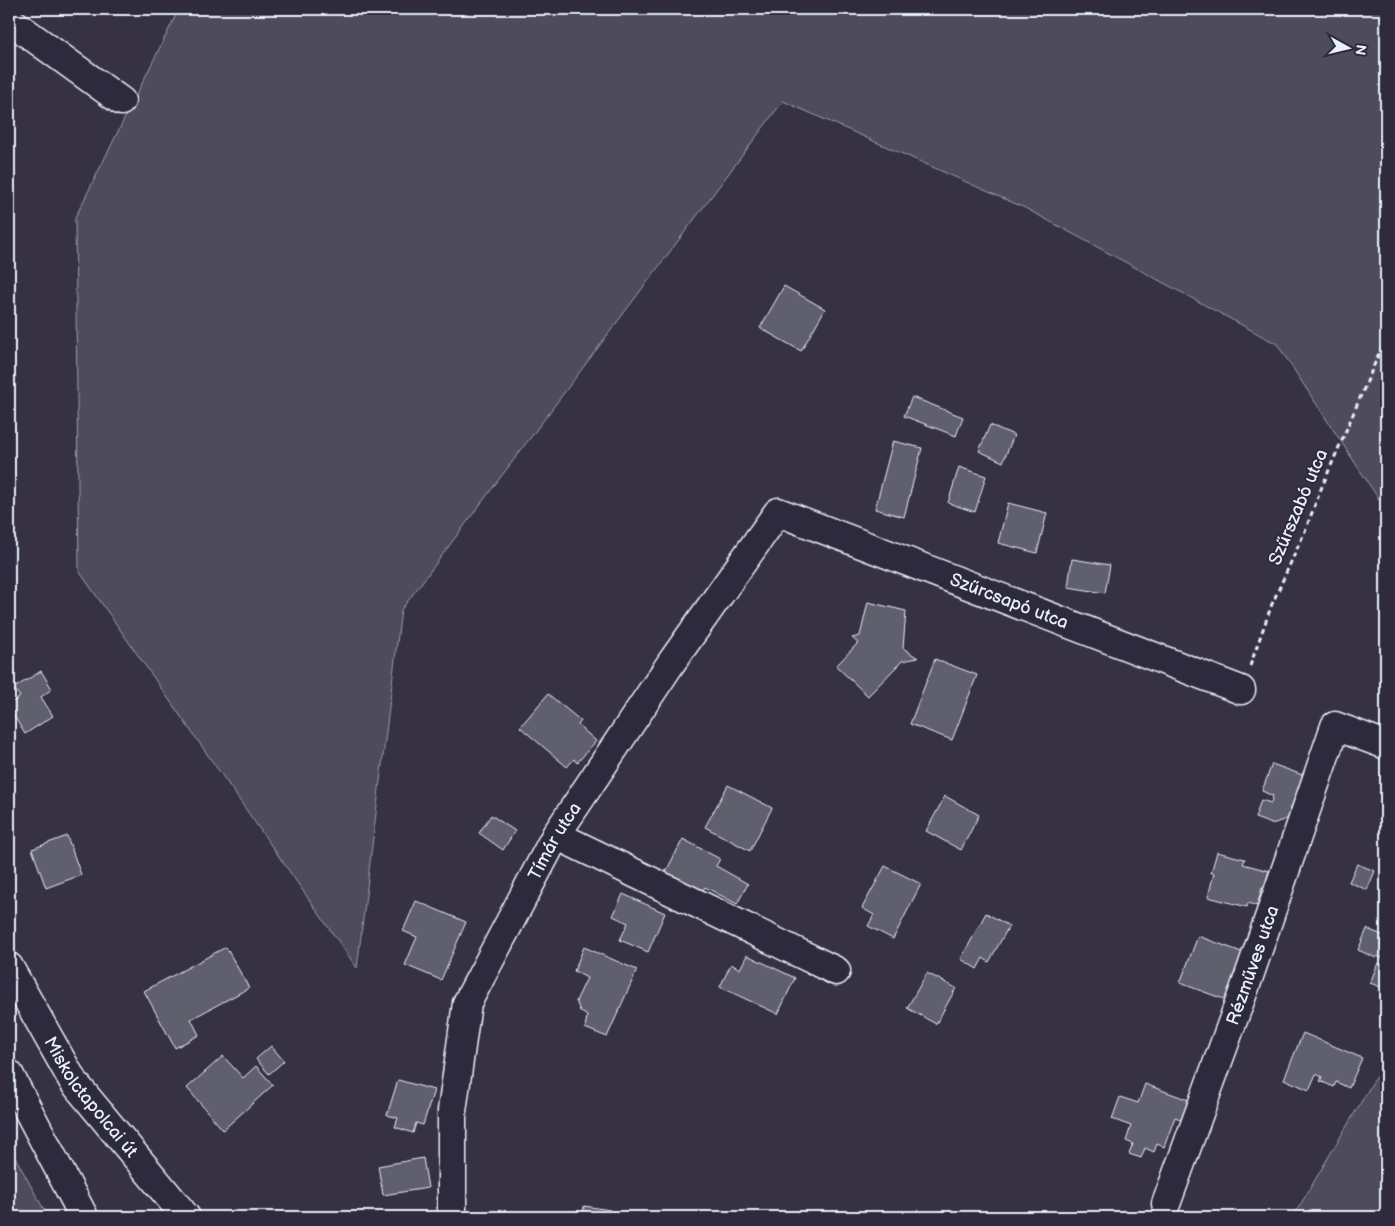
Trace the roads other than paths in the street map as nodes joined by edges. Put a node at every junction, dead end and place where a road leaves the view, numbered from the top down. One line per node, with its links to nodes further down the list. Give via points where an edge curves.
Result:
1 (9, 20): 2 (street)
2 (121, 102)
3 (778, 512): 4 (street, Szűrcsapó utca); 6 (street, Tímár utca, via 671,663)
4 (1241, 690)
5 (1386, 745): 10 (street, Rézműves utca, via 1335,726)
6 (556, 835): 8 (street); 13 (street, Tímár utca, via 467,1003 452,1111)
7 (9, 967): 12 (street, Miskolctapolcai út, via 73,1081)
8 (836, 971)
9 (9, 1074): 11 (street)
10 (1166, 1204)
11 (84, 1217)
12 (186, 1217)
13 (452, 1217)

